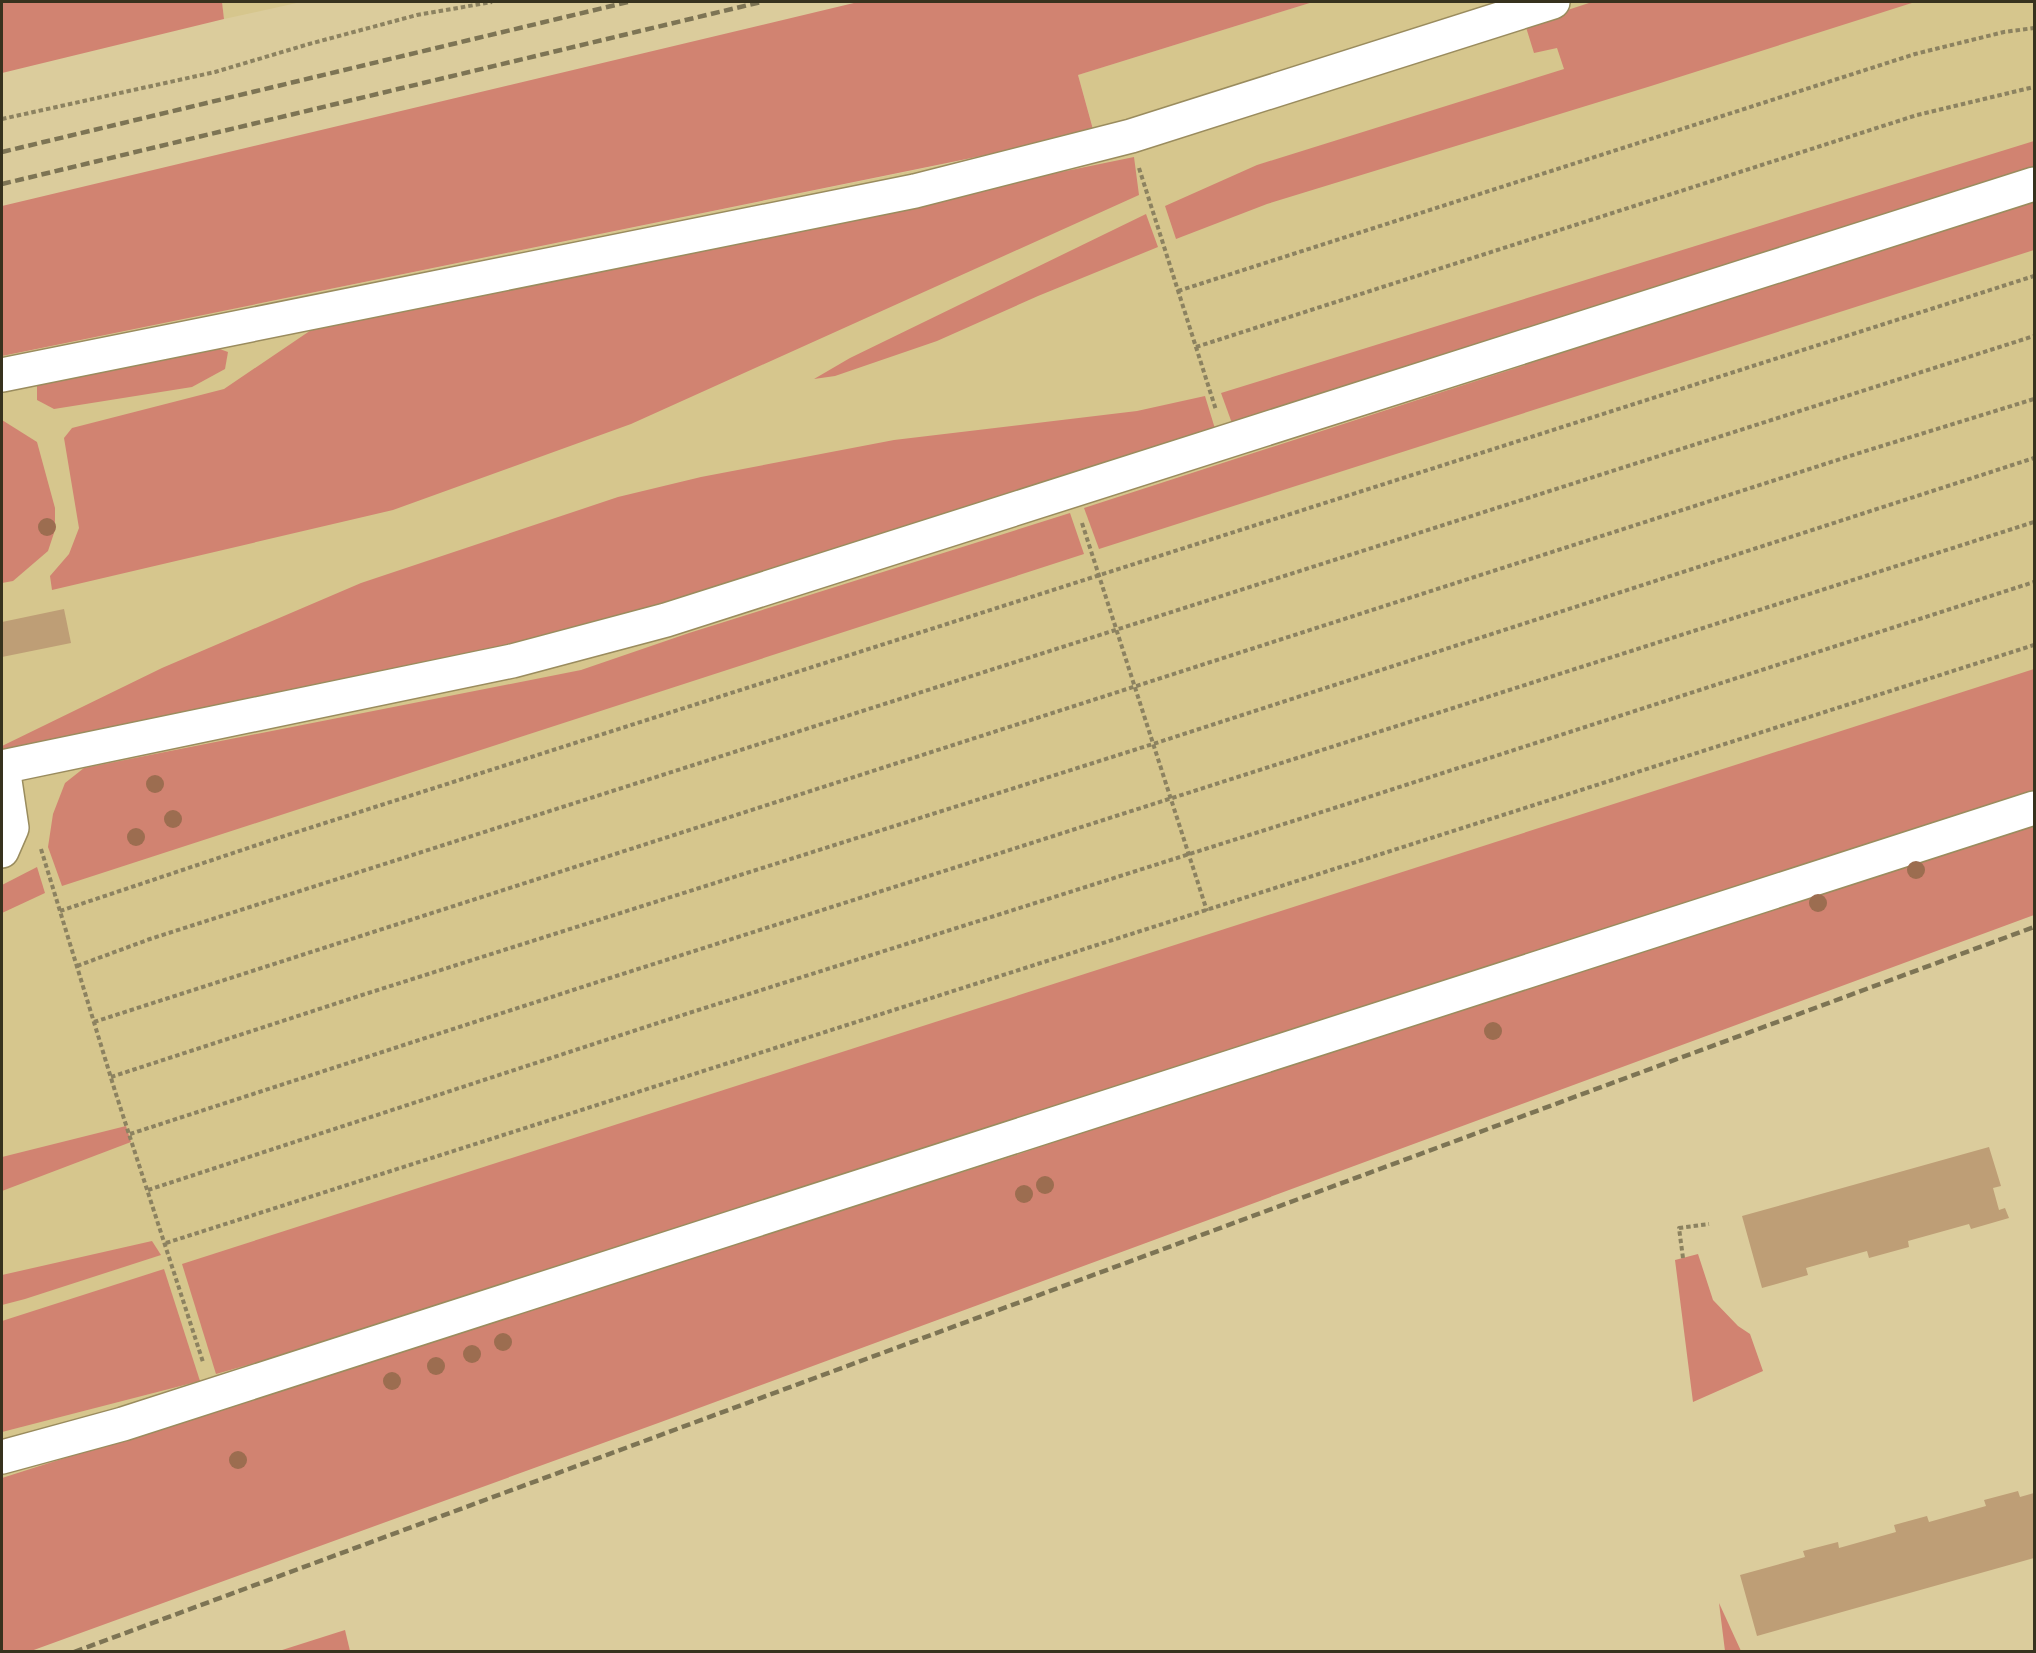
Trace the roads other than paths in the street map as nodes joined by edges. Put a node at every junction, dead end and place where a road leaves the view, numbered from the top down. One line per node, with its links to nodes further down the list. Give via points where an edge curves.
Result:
1 (1553, 2): 3 (lane, via 1131,136 915,191)
2 (2034, 184): 4 (lane, via 666,620 512,662)
3 (2, 375)
4 (2, 767): 6 (lane)
5 (2034, 808): 7 (lane, via 123,1424)
6 (7, 839)
7 (2, 1457)

